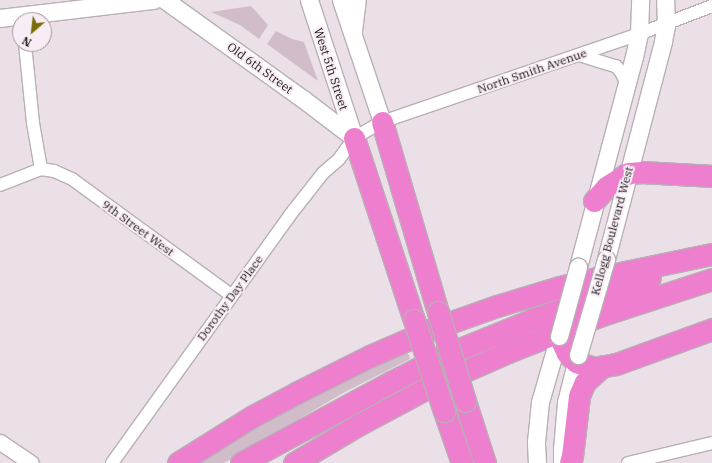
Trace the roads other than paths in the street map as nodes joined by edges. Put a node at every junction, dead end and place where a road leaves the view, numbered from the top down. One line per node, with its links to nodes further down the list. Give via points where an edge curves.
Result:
1 (31, 0): 10 (main road)
2 (154, 0): 11 (main road)
3 (165, 0): 21 (main road, Old 6th Street, via 304,99)
4 (309, 0): 21 (main road, West 5th Street)
5 (341, 0): 15 (main road)
6 (357, 0): 15 (main road)
7 (640, 0): 16 (main road, Kellogg Boulevard West)
8 (665, 0): 14 (main road, Kellogg Boulevard West)
9 (712, 6): 14 (street, North Smith Avenue)
10 (26, 12)
11 (52, 14)
12 (0, 18): 13 (main road)
13 (12, 18)
14 (666, 25): 16 (street, North Smith Avenue); 23 (main road, Kellogg Boulevard West)
15 (352, 33): 20 (main road)
16 (639, 34): 18 (street, North Smith Avenue); 19 (main road, Kellogg Boulevard West)
17 (26, 52): 22 (street, via 33,123)
18 (579, 55): 19 (street, via 616,66); 20 (street, North Smith Avenue)
19 (627, 84): 26 (main road, Kellogg Boulevard West)
20 (382, 122): 21 (street, North Smith Avenue); 45 (highway, bridge)
21 (354, 138): 30 (street, Dorothy Day Place, via 290,215); 44 (highway, bridge)
22 (41, 169): 25 (street); 30 (street, 9th Street West, via 54,171 72,179)
23 (628, 173): 24 (highway); 26 (highway, via 606,187); 33 (main road, Kellogg Boulevard West, bridge, via 606,259)
24 (712, 176)
25 (0, 185)
26 (594, 201): 32 (main road, Kellogg Boulevard West, bridge)
27 (712, 254): 40 (highway, via 560,287 432,329 296,393 253,416)
28 (712, 258): 35 (highway, via 567,306 440,357)
29 (712, 280): 43 (highway, via 568,327 495,357 431,386)
30 (231, 295): 39 (street, Dorothy Day Place)
31 (712, 329): 34 (highway, via 616,364)
32 (558, 336): 33 (highway); 46 (main road, Kellogg Boulevard West, via 540,402 536,442)
33 (575, 358): 34 (highway, via 595,368); 47 (main road, Kellogg Boulevard West, via 566,402)
34 (603, 366): 48 (highway, via 584,382 579,396)
35 (300, 432): 41 (highway); 42 (highway)
36 (0, 442): 38 (street)
37 (712, 443): 49 (street)
38 (31, 463)
39 (112, 463)
40 (178, 463)
41 (241, 463)
42 (251, 463)
43 (294, 463)
44 (462, 463)
45 (485, 463)
46 (537, 463)
47 (562, 463)
48 (570, 463)
49 (628, 463)

